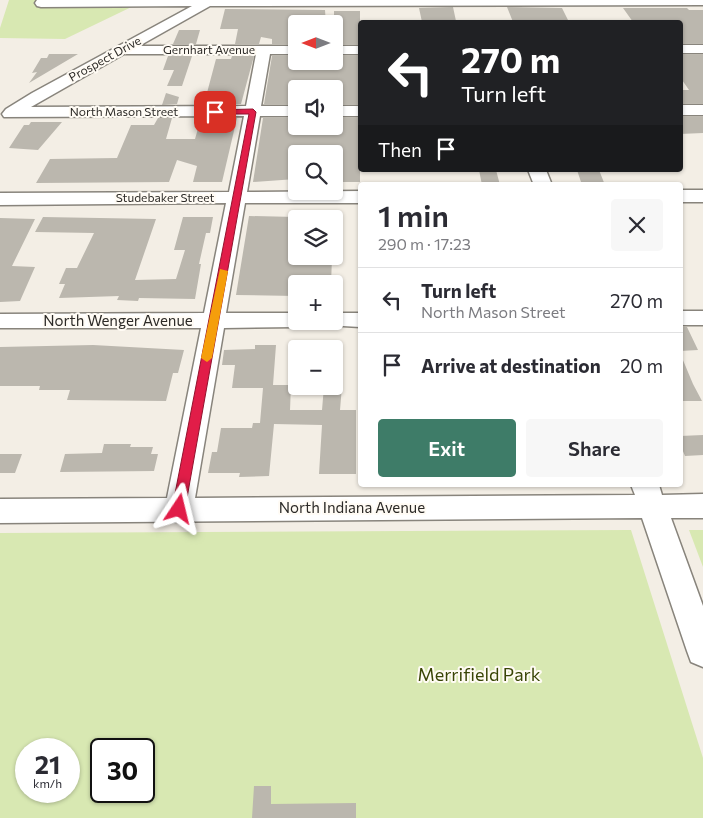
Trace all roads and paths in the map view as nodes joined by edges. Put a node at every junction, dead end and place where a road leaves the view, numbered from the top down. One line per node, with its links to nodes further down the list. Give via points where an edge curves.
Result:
1 (479, 1): 2 (street); 3 (street); 5 (street)
2 (703, 1)
3 (209, 2): 4 (street); 8 (street, Prospect Drive)
4 (41, 3)
5 (484, 16)
6 (683, 49): 7 (street)
7 (703, 49)
8 (121, 50): 9 (street, Gernhart Avenue); 19 (street, Prospect Drive, via 37,96)
9 (264, 50): 10 (street, Gernhart Avenue); 17 (street)
10 (288, 50)
11 (343, 50): 12 (street)
12 (358, 50)
13 (683, 110): 14 (street)
14 (703, 110)
15 (343, 111): 16 (street)
16 (358, 111)
17 (253, 112): 18 (street, North Mason Street); 19 (street, North Mason Street); 23 (street)
18 (288, 112)
19 (6, 117)
20 (683, 196): 21 (street)
21 (703, 196)
22 (358, 197): 23 (street, Studebaker Street)
23 (236, 198): 24 (street, Studebaker Street); 27 (street)
24 (0, 199)
25 (683, 318): 26 (street)
26 (703, 318)
27 (214, 320): 28 (street, North Wenger Avenue); 31 (street, North Wenger Avenue); 34 (street)
28 (288, 320)
29 (343, 320): 30 (street)
30 (358, 320)
31 (0, 321)
32 (649, 495): 33 (street, North Indiana Avenue); 34 (street, North Indiana Avenue); 36 (street)
33 (703, 506)
34 (179, 509): 35 (street, North Indiana Avenue)
35 (0, 510)
36 (703, 651)

